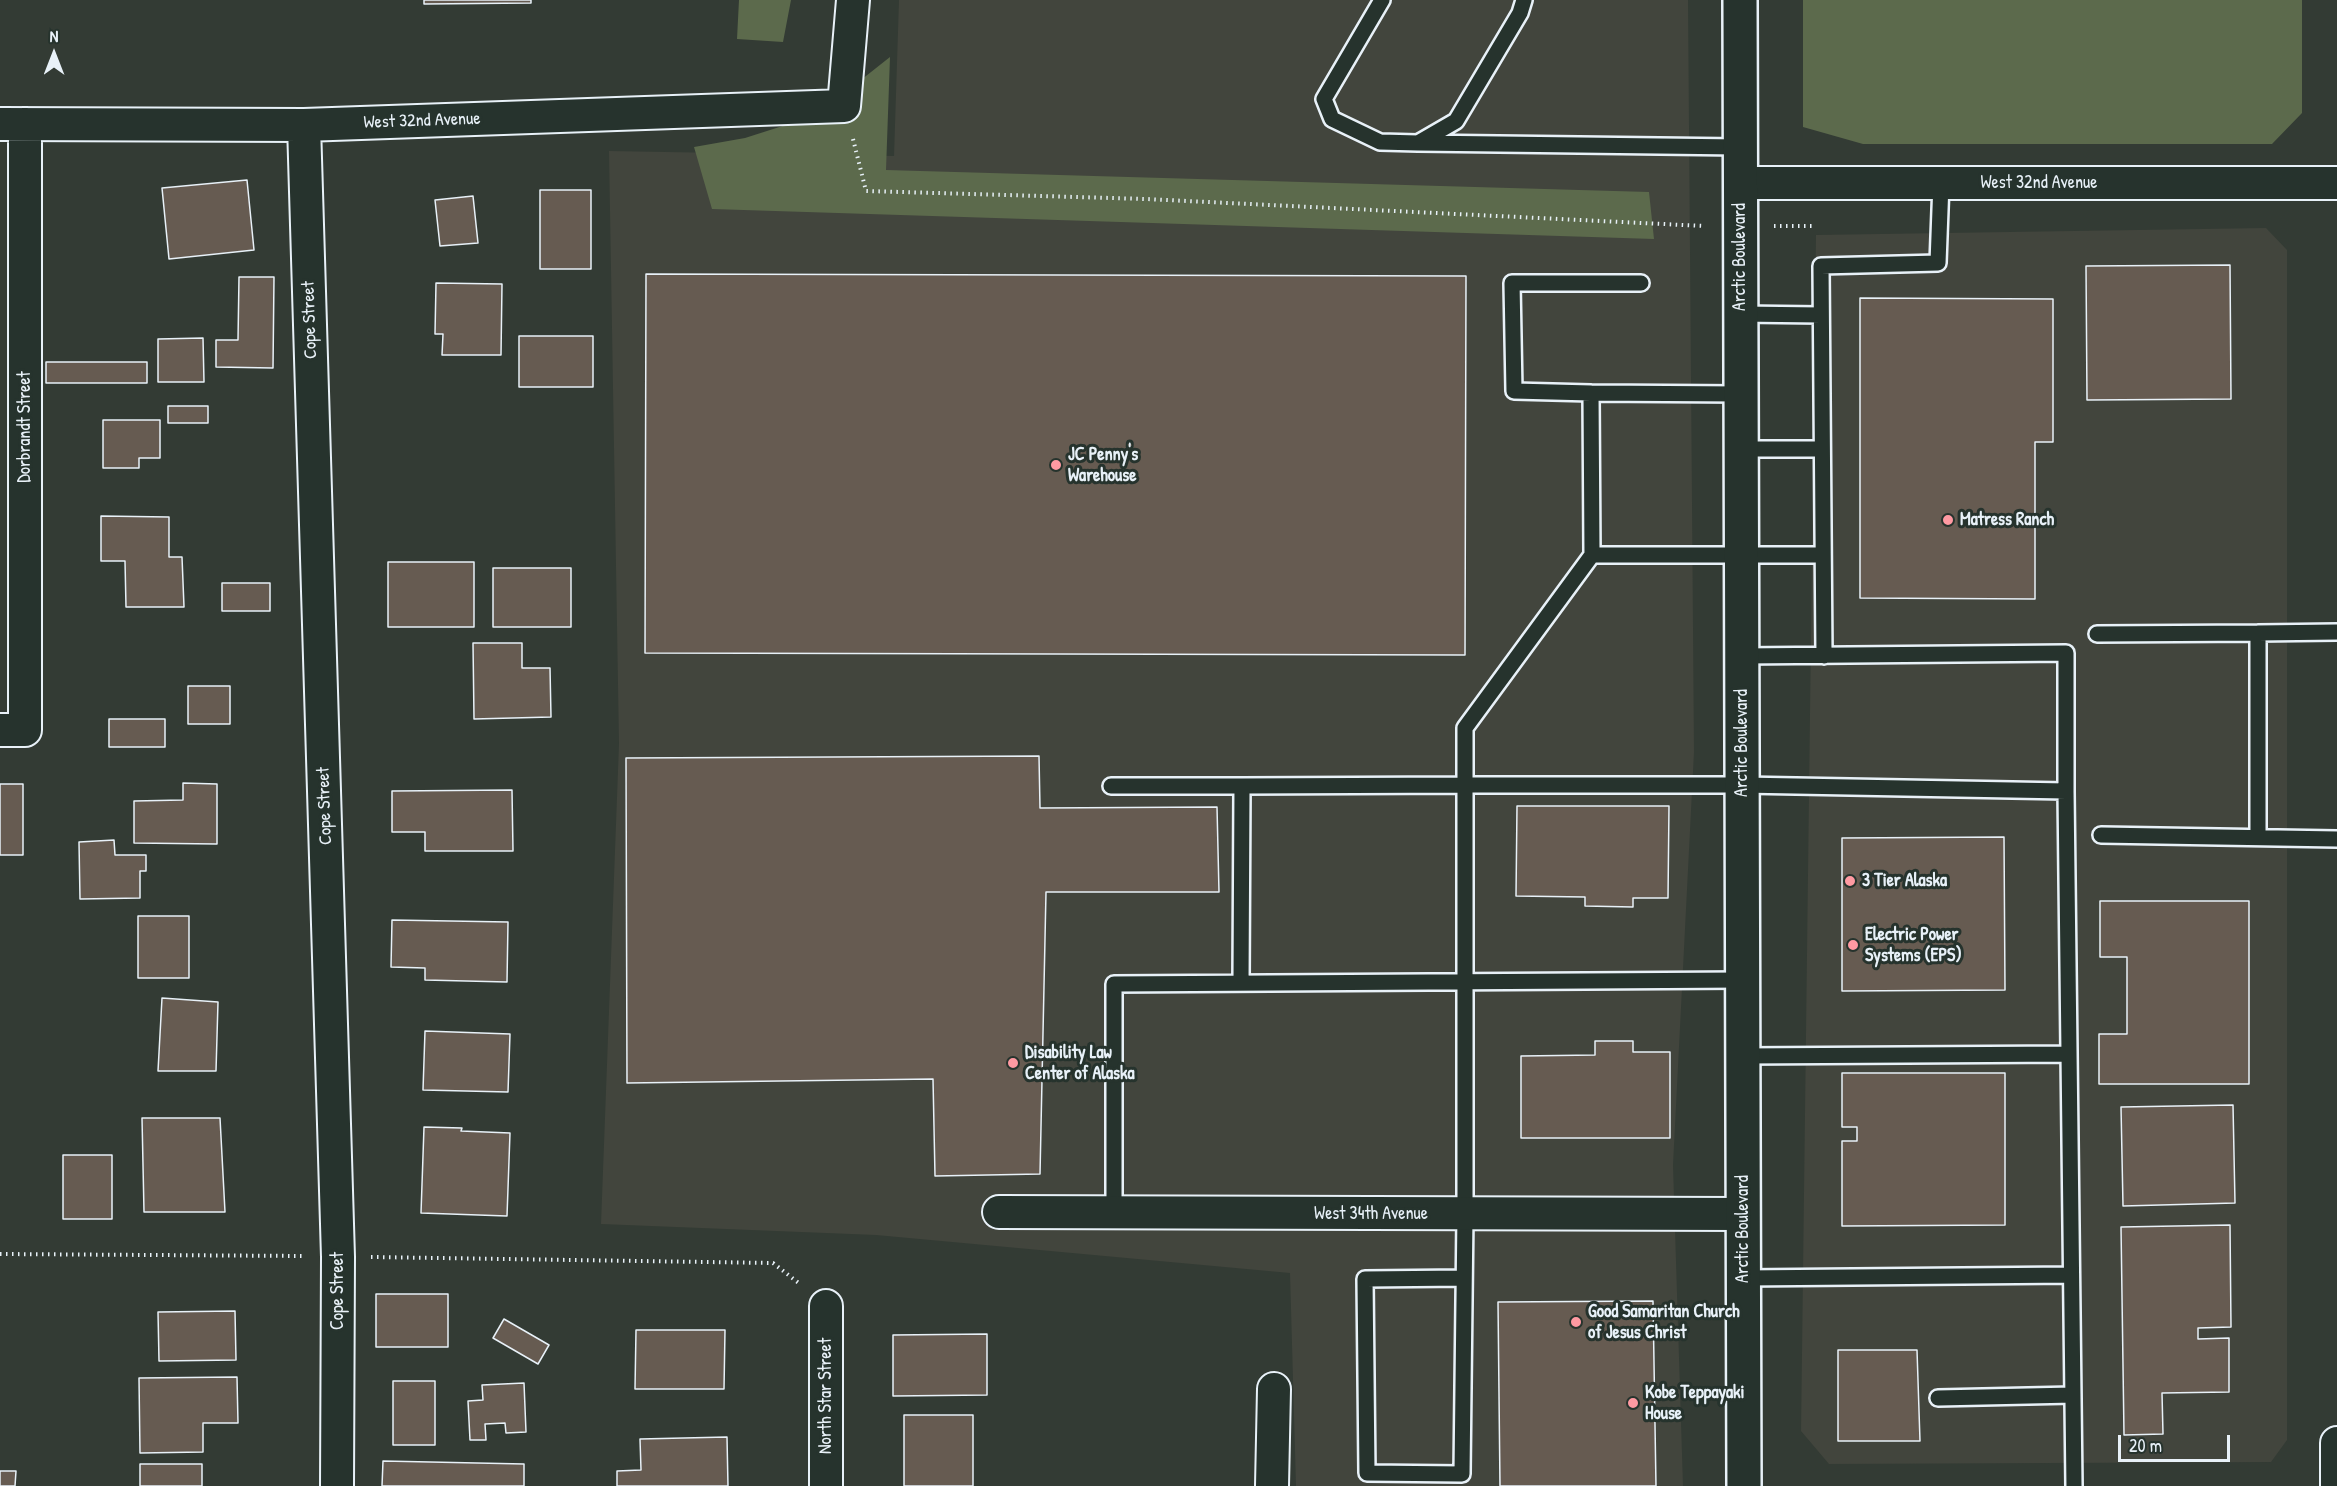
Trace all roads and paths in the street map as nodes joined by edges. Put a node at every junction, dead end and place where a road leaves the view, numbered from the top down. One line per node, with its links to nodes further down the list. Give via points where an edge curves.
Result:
1 (853, 0): 5 (street)
2 (1382, 0): 8 (lane, via 1324,99 1332,118 1380,142)
3 (1524, 0): 8 (lane, via 1456,121)
4 (1740, 0): 9 (main road, Arctic Boulevard)
5 (844, 106): 7 (street, West 32nd Avenue); 13 (path, via 866,191 1146,198)
6 (13, 124): 7 (street, West 32nd Avenue); 29 (street, Dorbrandt Street)
7 (304, 125): 48 (street, Cope Street)
8 (1418, 143): 9 (lane)
9 (1740, 147): 10 (main road, Arctic Boulevard)
10 (1740, 183): 11 (street, West 32nd Avenue); 15 (main road, Arctic Boulevard)
11 (1941, 183): 12 (street, West 32nd Avenue); 16 (lane, via 1938,263 1821,266)
12 (2337, 183)
13 (1700, 226)
14 (1641, 283): 17 (lane, via 1512,283 1514,391)
15 (1740, 314): 16 (lane); 18 (main road, Arctic Boulevard)
16 (1821, 315): 20 (lane)
17 (1590, 393): 18 (lane); 21 (lane)
18 (1741, 394): 19 (main road, Arctic Boulevard)
19 (1741, 448): 20 (lane); 23 (main road, Arctic Boulevard)
20 (1822, 449): 22 (lane)
21 (1592, 555): 23 (lane); 30 (lane, via 1465,728)
22 (1823, 555): 23 (lane); 28 (lane)
23 (1741, 556): 27 (main road, Arctic Boulevard)
24 (2337, 632): 25 (lane)
25 (2258, 633): 26 (lane); 36 (lane)
26 (2097, 634)
27 (1742, 656): 28 (lane); 31 (main road, Arctic Boulevard)
28 (1824, 656): 34 (lane, via 2066,653)
29 (13, 730)
30 (1465, 785): 31 (lane); 33 (lane); 39 (lane)
31 (1742, 785): 34 (lane); 38 (main road, Arctic Boulevard)
32 (1111, 786): 33 (lane)
33 (1242, 786): 40 (lane)
34 (2066, 791): 41 (lane)
35 (2102, 835): 36 (lane)
36 (2258, 837): 37 (lane)
37 (2337, 839)
38 (1743, 980): 39 (lane); 42 (main road, Arctic Boulevard)
39 (1465, 982): 40 (lane); 45 (lane)
40 (1241, 983): 44 (lane, via 1114,984)
41 (2069, 1054): 42 (lane); 49 (lane)
42 (1743, 1056): 46 (main road, Arctic Boulevard)
43 (999, 1212): 44 (street, West 34th Avenue)
44 (1114, 1213): 45 (street, West 34th Avenue)
45 (1465, 1214): 46 (street, West 34th Avenue); 50 (lane)
46 (1743, 1214): 51 (main road, Arctic Boulevard)
47 (0, 1254): 48 (path)
48 (338, 1257): 52 (path, via 773,1263); 57 (street, Cope Street)
49 (2071, 1275): 51 (lane); 54 (lane)
50 (1464, 1278): 50 (lane, via 1365,1279 1367,1473 1462,1474)
51 (1744, 1278): 60 (main road, Arctic Boulevard)
52 (826, 1306): 58 (street, North Star Street)
53 (1274, 1389): 59 (street)
54 (2073, 1395): 55 (lane); 61 (lane)
55 (1938, 1398)
56 (2337, 1443): 62 (street)
57 (337, 1486)
58 (826, 1486)
59 (1272, 1486)
60 (1744, 1486)
61 (2074, 1486)
62 (2337, 1486)

